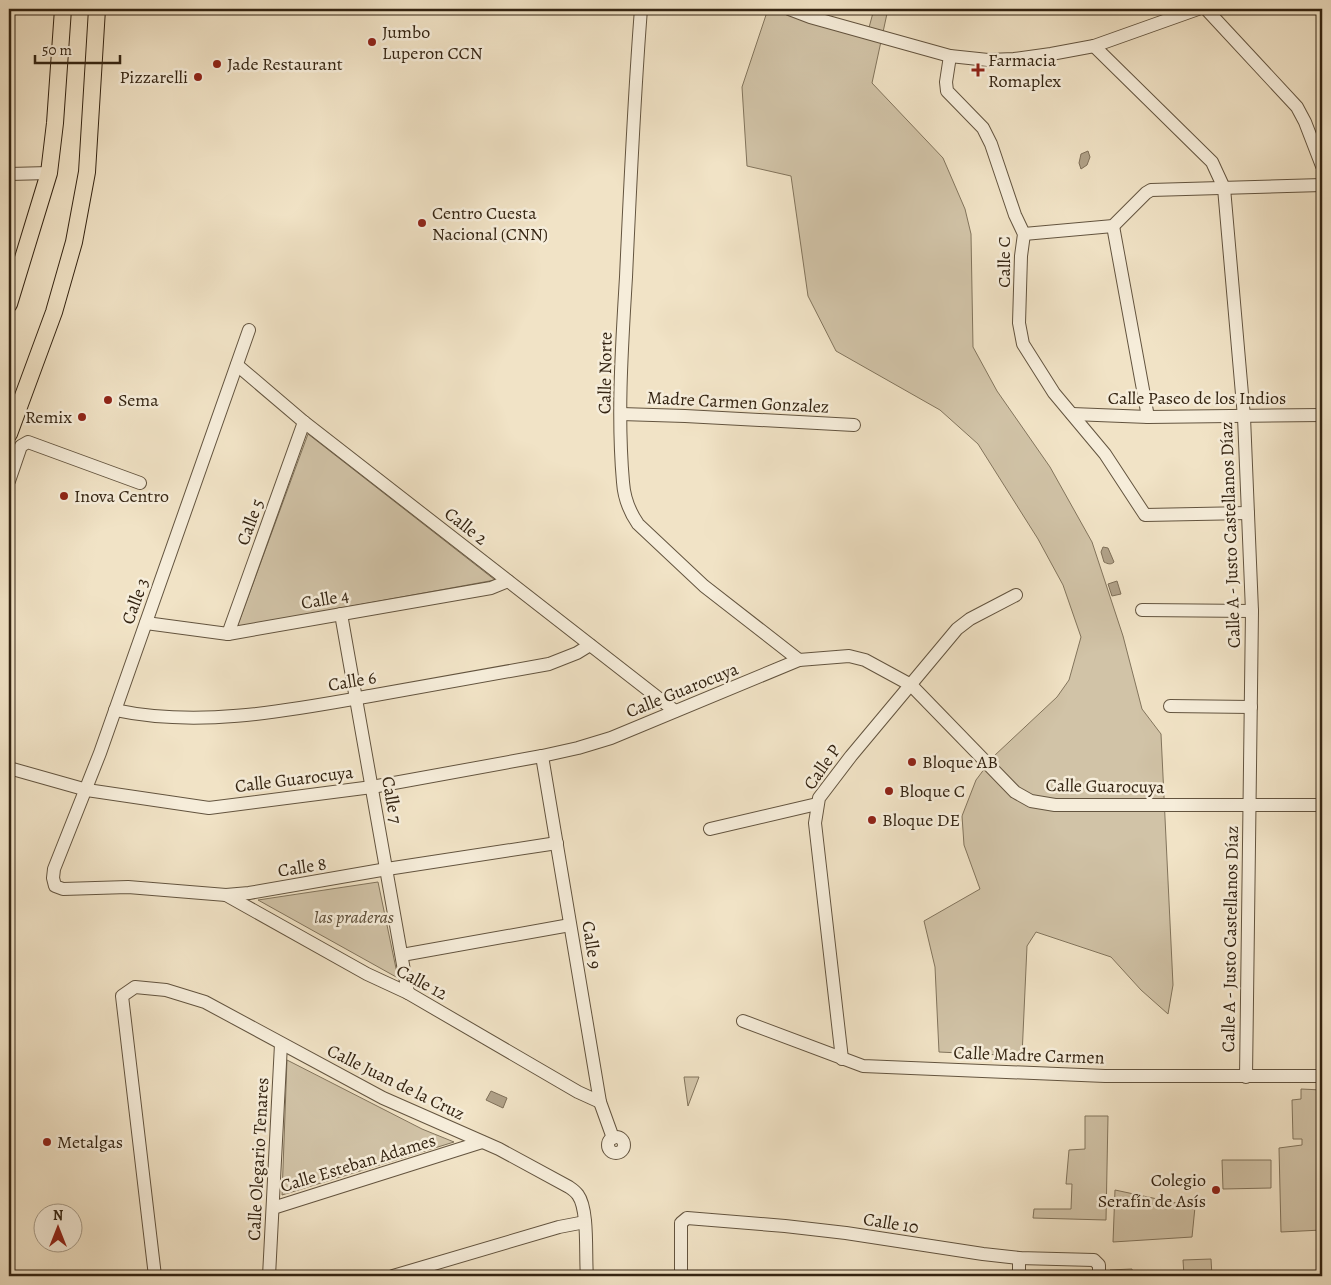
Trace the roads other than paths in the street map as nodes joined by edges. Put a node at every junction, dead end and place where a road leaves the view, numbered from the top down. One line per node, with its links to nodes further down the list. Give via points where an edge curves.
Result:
1 (63, 9): 10 (main road)
2 (97, 9): 26 (main road, via 87,172 74,242 54,312)
3 (641, 9): 19 (street, Calle Norte)
4 (789, 9): 8 (street)
5 (1198, 9): 7 (street)
6 (1206, 9): 9 (street, via 1297,107)
7 (1094, 46): 8 (street, via 1014,59); 13 (street, Calle A - Justo Castellanos Díaz, via 1212,162)
8 (950, 56): 15 (street, Calle C, via 947,91 983,128)
9 (1322, 166)
10 (48, 173): 11 (street); 16 (main road)
11 (9, 174)
12 (1322, 186): 13 (street)
13 (1224, 188): 14 (street, via 1151,190); 23 (street, Calle A - Justo Castellanos Díaz)
14 (1114, 226): 15 (street); 22 (street)
15 (1024, 234): 20 (street, Calle C, via 1020,323 1023,344 1054,393)
16 (9, 304)
17 (249, 330): 18 (street, Calle 3)
18 (237, 365): 24 (street, Calle 2); 35 (street, Calle 3)
19 (621, 414): 25 (street, Madre Carmen Gonzalez); 38 (street, Calle Norte, via 623,483 630,512 638,524 704,586)
20 (1072, 414): 22 (street, Calle Paseo de los Indios); 29 (street, Calle C, via 1105,454 1145,515)
21 (1322, 415): 23 (street, Calle Paseo de los Indios)
22 (1148, 416): 23 (street, Calle Paseo de los Indios)
23 (1244, 417): 29 (street, Calle A - Justo Castellanos Díaz)
24 (304, 422): 30 (street, Calle 2); 36 (street, Calle 5)
25 (854, 425)
26 (9, 434)
27 (9, 480): 28 (street, via 20,446 28,442)
28 (140, 483)
29 (1248, 513): 33 (street, Calle A - Justo Castellanos Díaz)
30 (508, 581): 34 (street, Calle 4, via 491,588); 37 (street, Calle 2)
31 (1016, 595): 39 (street, Calle P, via 970,618 957,629)
32 (1142, 610): 33 (street)
33 (1252, 610): 42 (street, Calle A - Justo Castellanos Díaz)
34 (341, 614): 36 (street, Calle 4); 40 (street, Calle 7)
35 (146, 623): 36 (street, Calle 4); 43 (street, Calle 3)
36 (228, 634)
37 (590, 644): 40 (street, Calle 6, via 571,656 548,664); 44 (street, Calle 2)
38 (799, 660): 39 (street, Calle Guarocuya, via 849,656 865,660); 44 (street, Calle Guarocuya)
39 (911, 685): 49 (street, Calle P, via 851,756); 50 (street, Calle Guarocuya, via 1015,792 1031,801 1055,804)
40 (355, 699): 43 (street, Calle 6, via 245,716 209,718); 47 (street, Calle 7)
41 (1170, 706): 42 (street)
42 (1251, 707): 50 (street, Calle A - Justo Castellanos Díaz)
43 (114, 710): 48 (street, Calle 3)
44 (675, 711): 45 (street, Calle Guarocuya, via 611,738)
45 (542, 756): 47 (street, Calle Guarocuya); 53 (street, Calle 9)
46 (9, 768): 48 (street, Calle Guarocuya)
47 (372, 787): 48 (street, Calle Guarocuya, via 210,808); 54 (street, Calle 7)
48 (86, 790): 55 (street, Calle 3, via 54,869)
49 (817, 804): 52 (street); 62 (street, Calle P, via 815,823)
50 (1249, 804): 51 (street, Calle Guarocuya); 63 (street, Calle A - Justo Castellanos Díaz)
51 (1322, 805)
52 (710, 829)
53 (557, 843): 54 (street, Calle 8); 57 (street, Calle 9)
54 (387, 869): 56 (street, Calle 8); 58 (street, Calle 7)
55 (53, 883): 56 (street, Calle 8, via 63,889 128,887)
56 (226, 895): 59 (street, Calle 12, via 367,974)
57 (570, 924): 58 (street); 65 (street, Calle 9)
58 (402, 955): 59 (street, Calle 7)
59 (408, 993): 65 (street, Calle 12)
60 (743, 1021): 62 (street, Calle Madre Carmen)
61 (281, 1044): 67 (street, Calle Juan de la Cruz, via 383,1098); 68 (street, Calle Olegario Tenares); 71 (street, Calle Juan de la Cruz, via 205,1002 183,994 134,987 122,996)
62 (842, 1059): 63 (street, Calle Madre Carmen, via 870,1067 1105,1076)
63 (1246, 1076): 64 (street, Calle Madre Carmen)
64 (1322, 1076)
65 (600, 1102): 66 (street, Calle 9)
66 (613, 1138)
67 (482, 1142): 68 (street, Calle Esteban Adames); 69 (street, Calle Juan de la Cruz, via 569,1187 578,1195)
68 (273, 1208): 72 (street, Calle Olegario Tenares)
69 (585, 1222): 73 (street); 74 (street, Calle Juan de la Cruz)
70 (1019, 1258): 75 (street, Calle 10, via 784,1226 687,1218 681,1223); 76 (street); 77 (street, Calle 10, via 1094,1260 1099,1265)
71 (155, 1276)
72 (269, 1276)
73 (393, 1276)
74 (587, 1276)
75 (681, 1276)
76 (1019, 1276)
77 (1099, 1276)

